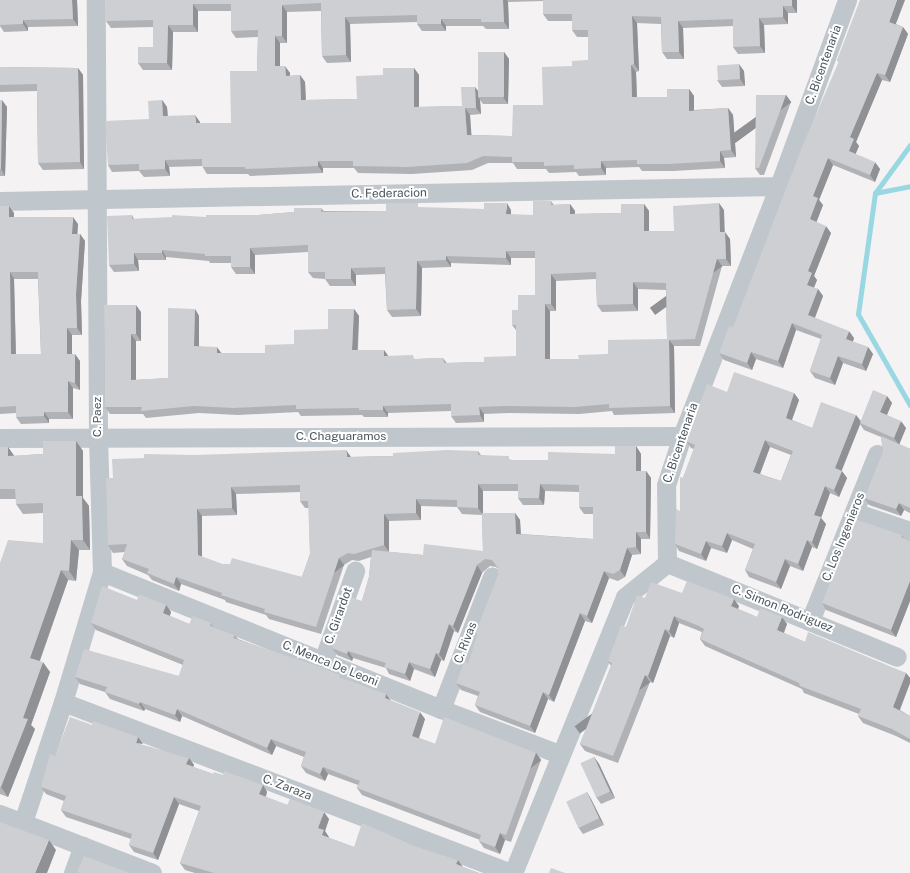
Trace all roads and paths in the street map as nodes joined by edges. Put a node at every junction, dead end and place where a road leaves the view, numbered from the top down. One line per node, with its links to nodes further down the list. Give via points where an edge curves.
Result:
1 (96, 0): 4 (street, C. Paez)
2 (847, 0): 3 (street, C. Bicentenaria)
3 (779, 186): 4 (street, C. Federacion); 6 (street, C. Bicentenaria)
4 (97, 200): 5 (street, C. Federacion); 7 (street, C. Paez)
5 (0, 201)
6 (682, 436): 7 (street, C. Chaguaramos); 12 (street, C. Bicentenaria, via 666,485)
7 (98, 437): 8 (street, C. Chaguaramos); 13 (street, C. Paez)
8 (0, 438)
9 (877, 454): 10 (street, C. Los Ingenieros)
10 (854, 512): 11 (street); 16 (street, C. Los Ingenieros)
11 (910, 531)
12 (667, 562): 16 (street, C. Simon Rodriguez); 21 (street, via 625,597)
13 (102, 572): 18 (street, C. Menca De Leoni); 19 (street, C. Paez)
14 (355, 572): 18 (street, C. Girardot)
15 (492, 577): 20 (street, C. Rivas)
16 (810, 621): 17 (street, C. Simon Rodriguez)
17 (897, 657)
18 (322, 661): 20 (street, C. Menca De Leoni)
19 (63, 702): 23 (street, C. Paez); 27 (street, C. Zaraza)
20 (441, 709): 21 (street, C. Menca De Leoni)
21 (560, 754): 27 (street)
22 (0, 814): 23 (street)
23 (23, 822): 24 (street)
24 (83, 846): 25 (street); 26 (street)
25 (73, 873)
26 (152, 873)
27 (512, 873)

